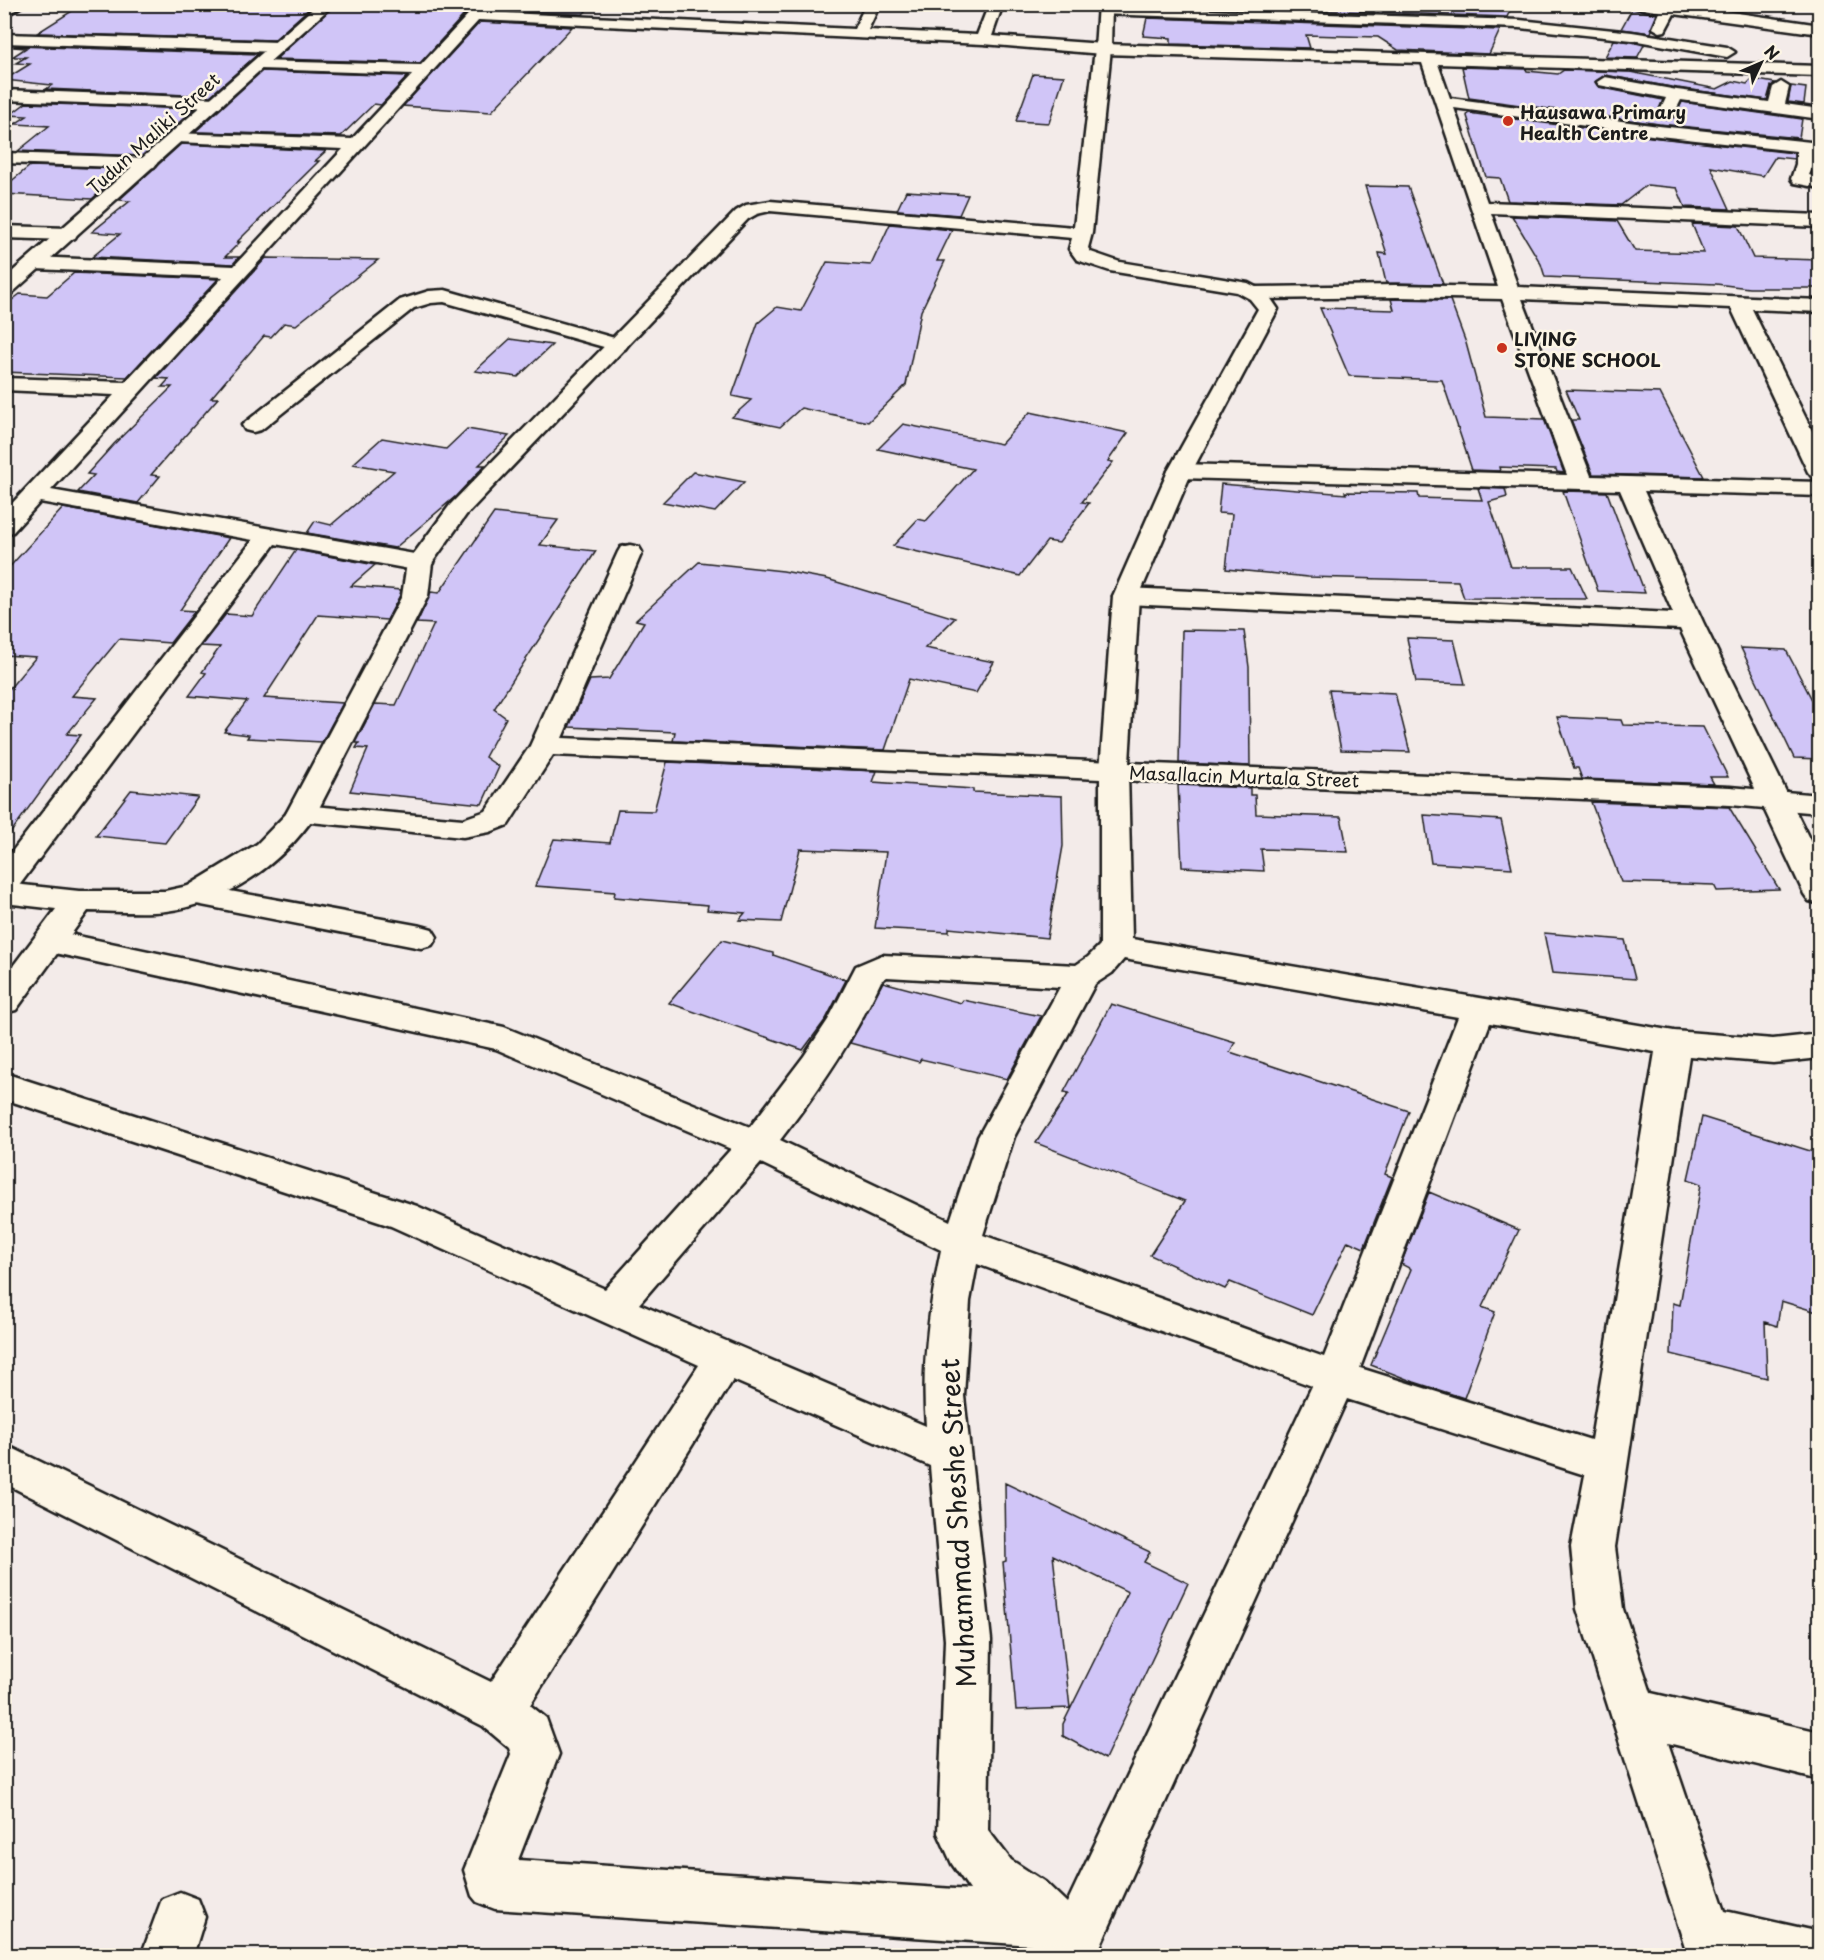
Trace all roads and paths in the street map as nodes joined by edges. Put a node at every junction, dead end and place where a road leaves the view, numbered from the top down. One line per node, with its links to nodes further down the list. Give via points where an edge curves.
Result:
1 (18, 4): 13 (street)
2 (327, 4): 24 (street, Tudun Maliki Street)
3 (602, 4): 14 (street)
4 (873, 4): 19 (street)
5 (996, 4): 21 (street)
6 (1638, 4): 9 (street)
7 (1768, 4): 15 (street)
8 (1527, 5): 16 (street)
9 (1669, 7): 15 (street); 22 (street)
10 (1104, 8): 16 (street); 25 (street)
11 (481, 10): 14 (street); 31 (street)
12 (713, 12): 17 (street)
13 (4, 13)
14 (589, 21): 17 (street)
15 (1762, 22): 18 (street); 23 (street)
16 (1520, 24): 22 (street); 27 (street)
17 (704, 26): 19 (street)
18 (1820, 30)
19 (859, 34): 21 (street)
20 (4, 38): 24 (street)
21 (983, 40): 25 (street)
22 (1654, 40): 23 (street)
23 (1744, 46): 30 (street)
24 (278, 47): 28 (street, Tudun Maliki Street)
25 (1103, 49): 26 (street); 50 (street)
26 (1429, 60): 27 (street); 36 (street)
27 (1513, 63): 29 (street)
28 (260, 64): 31 (street); 37 (street, Tudun Maliki Street)
29 (1531, 64): 30 (street); 35 (street, via 1564,75)
30 (1727, 69): 32 (street)
31 (424, 70): 42 (street)
32 (1785, 70): 33 (street); 38 (street)
33 (1820, 71)
34 (4, 95): 37 (street)
35 (1677, 95): 38 (street); 40 (street)
36 (1443, 102): 40 (street); 47 (street)
37 (216, 103): 41 (street, Tudun Maliki Street)
38 (1776, 108): 39 (street)
39 (1820, 114)
40 (1659, 131): 43 (street)
41 (177, 137): 42 (street); 45 (street, Tudun Maliki Street)
42 (356, 144): 53 (street)
43 (1812, 147): 46 (street, via 1799,177)
44 (4, 158): 45 (street)
45 (148, 163): 51 (street, Tudun Maliki Street)
46 (1820, 183)
47 (1480, 207): 48 (street); 56 (street)
48 (1820, 221)
49 (4, 232): 51 (street)
50 (1083, 233): 55 (street, via 1078,249 1097,262 1241,287); 59 (street, via 770,206 752,209)
51 (68, 234): 52 (street, Tudun Maliki Street)
52 (35, 264): 53 (street); 54 (street, Tudun Maliki Street)
53 (238, 272): 61 (street)
54 (4, 290)
55 (1255, 293): 56 (street, via 1314,290); 63 (street, Masallacin Murtala Street, via 1268,309)
56 (1510, 294): 57 (street); 65 (street)
57 (1739, 303): 58 (street); 64 (street)
58 (1820, 306)
59 (618, 345): 62 (street, via 445,296 429,297 407,304); 72 (street, via 458,510)
60 (4, 384): 61 (street)
61 (130, 389): 68 (street)
62 (253, 425)
63 (1180, 471): 65 (street); 73 (street, Masallacin Murtala Street)
64 (1820, 472)
65 (1581, 481): 66 (street)
66 (1629, 484): 67 (street); 74 (street)
67 (1820, 489)
68 (34, 494): 69 (street); 70 (street)
69 (4, 527)
70 (268, 537): 72 (street); 80 (street)
71 (630, 552): 75 (street)
72 (420, 562): 79 (street, via 415,596)
73 (1126, 596): 74 (street); 76 (street, Masallacin Murtala Street)
74 (1690, 622): 77 (street)
75 (543, 746): 76 (street); 79 (street, via 497,818 480,825 463,828)
76 (1114, 771): 77 (street, Masallacin Murtala Street); 87 (street)
77 (1773, 800): 78 (street, Masallacin Murtala Street); 82 (street)
78 (1820, 804)
79 (301, 814): 83 (street, via 291,830 268,851)
80 (4, 884)
81 (4, 893): 84 (street)
82 (1820, 894)
83 (197, 895): 84 (street, via 165,901); 85 (street)
84 (79, 901): 86 (street)
85 (421, 937)
86 (51, 941): 89 (street); 94 (street, via 504,1039)
87 (1116, 947): 88 (street, Muhammad Sheshe Street); 90 (street)
88 (1082, 977): 94 (street, via 882,966 874,969 820,1059); 95 (street, Muhammad Sheshe Street, via 996,1137)
89 (4, 1002)
90 (1478, 1010): 91 (street); 98 (street)
91 (1674, 1043): 92 (street, via 1773,1051); 101 (street)
92 (1820, 1046)
93 (4, 1086): 96 (street, via 404,1216)
94 (755, 1144): 95 (street); 96 (street)
95 (962, 1243): 98 (street); 99 (street, Muhammad Sheshe Street, via 949,1313 944,1396)
96 (611, 1309): 97 (street)
97 (725, 1358): 99 (street); 102 (street)
98 (1336, 1378): 101 (street); 105 (street)
99 (950, 1455): 105 (street, Muhammad Sheshe Street, via 968,1640 963,1833 976,1859 999,1883 1027,1899)
100 (4, 1462): 102 (street)
101 (1608, 1464): 103 (street, via 1593,1547 1600,1609)
102 (500, 1710): 105 (street, via 529,1734 535,1754 489,1870 495,1884)
103 (1634, 1712): 104 (street); 106 (street)
104 (1820, 1756)
105 (1059, 1944)
106 (1710, 1944): 107 (street)
107 (1815, 1956)

